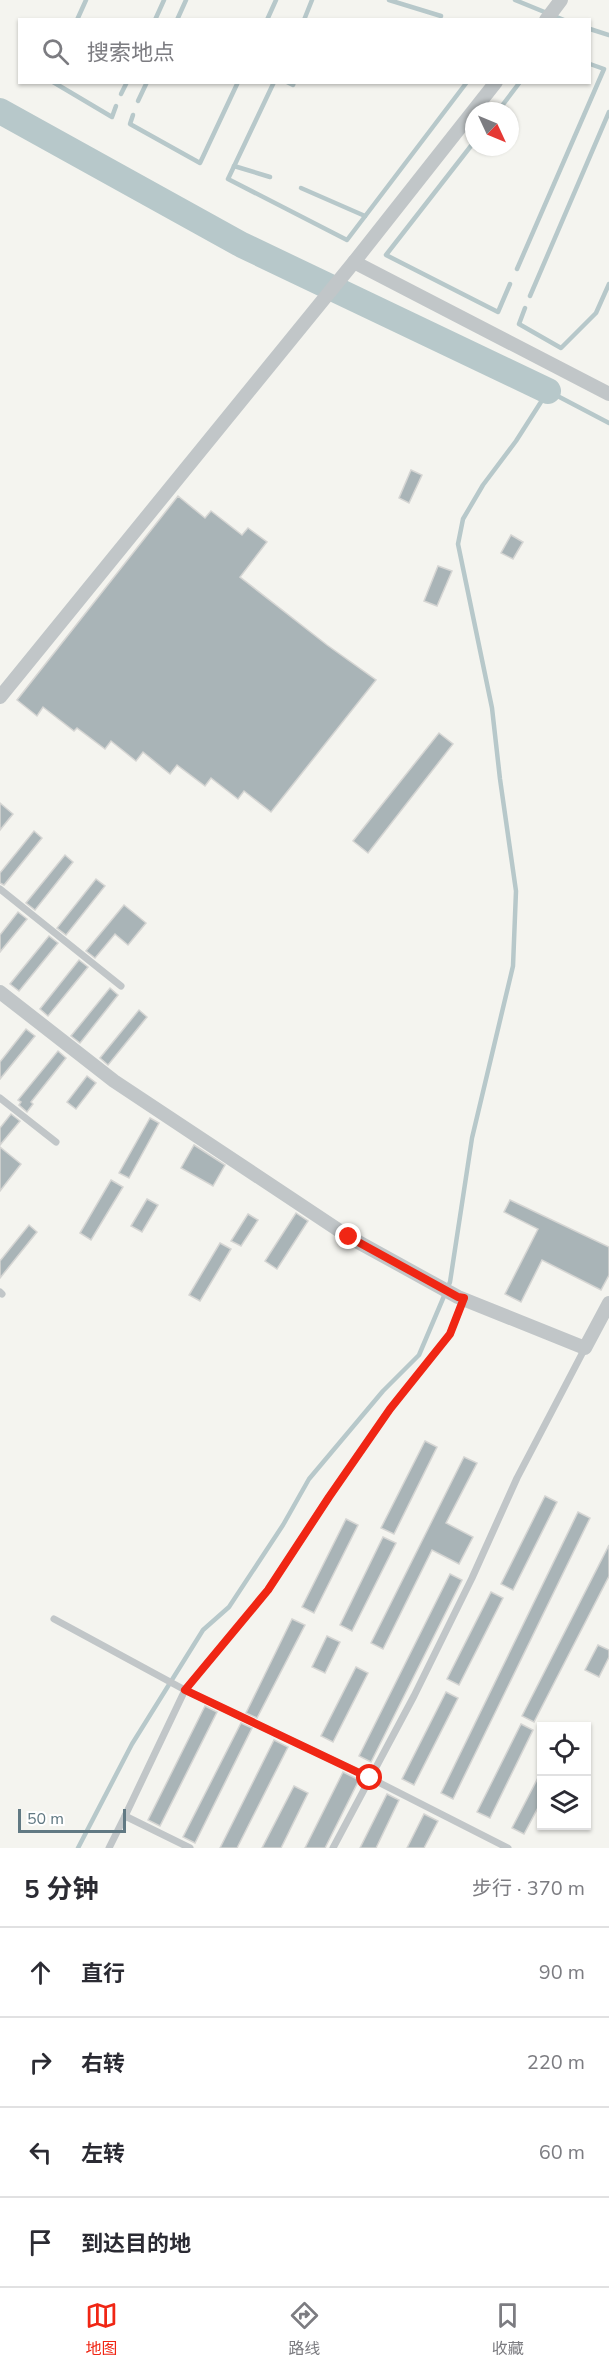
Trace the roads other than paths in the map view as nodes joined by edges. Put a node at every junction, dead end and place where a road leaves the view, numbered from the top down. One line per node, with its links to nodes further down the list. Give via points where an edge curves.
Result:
1 (561, 0): 2 (street)
2 (548, 18)
3 (494, 84): 4 (street)
4 (354, 262): 5 (street); 6 (street)
5 (609, 394)
6 (0, 697)
7 (0, 889): 8 (lane)
8 (121, 986)
9 (0, 992): 12 (street, via 114,1082 349,1237)
10 (0, 1098): 11 (lane)
11 (56, 1142)
12 (461, 1297): 14 (street); 16 (lane, via 450,1334 390,1409 268,1590)
13 (609, 1303): 14 (street)
14 (585, 1348): 17 (lane)
15 (54, 1619): 16 (lane)
16 (183, 1688): 17 (lane); 18 (lane)
17 (370, 1778): 21 (lane); 22 (lane)
18 (125, 1816): 19 (lane); 20 (lane)
19 (110, 1848)
20 (190, 1848)
21 (333, 1848)
22 (508, 1848)

